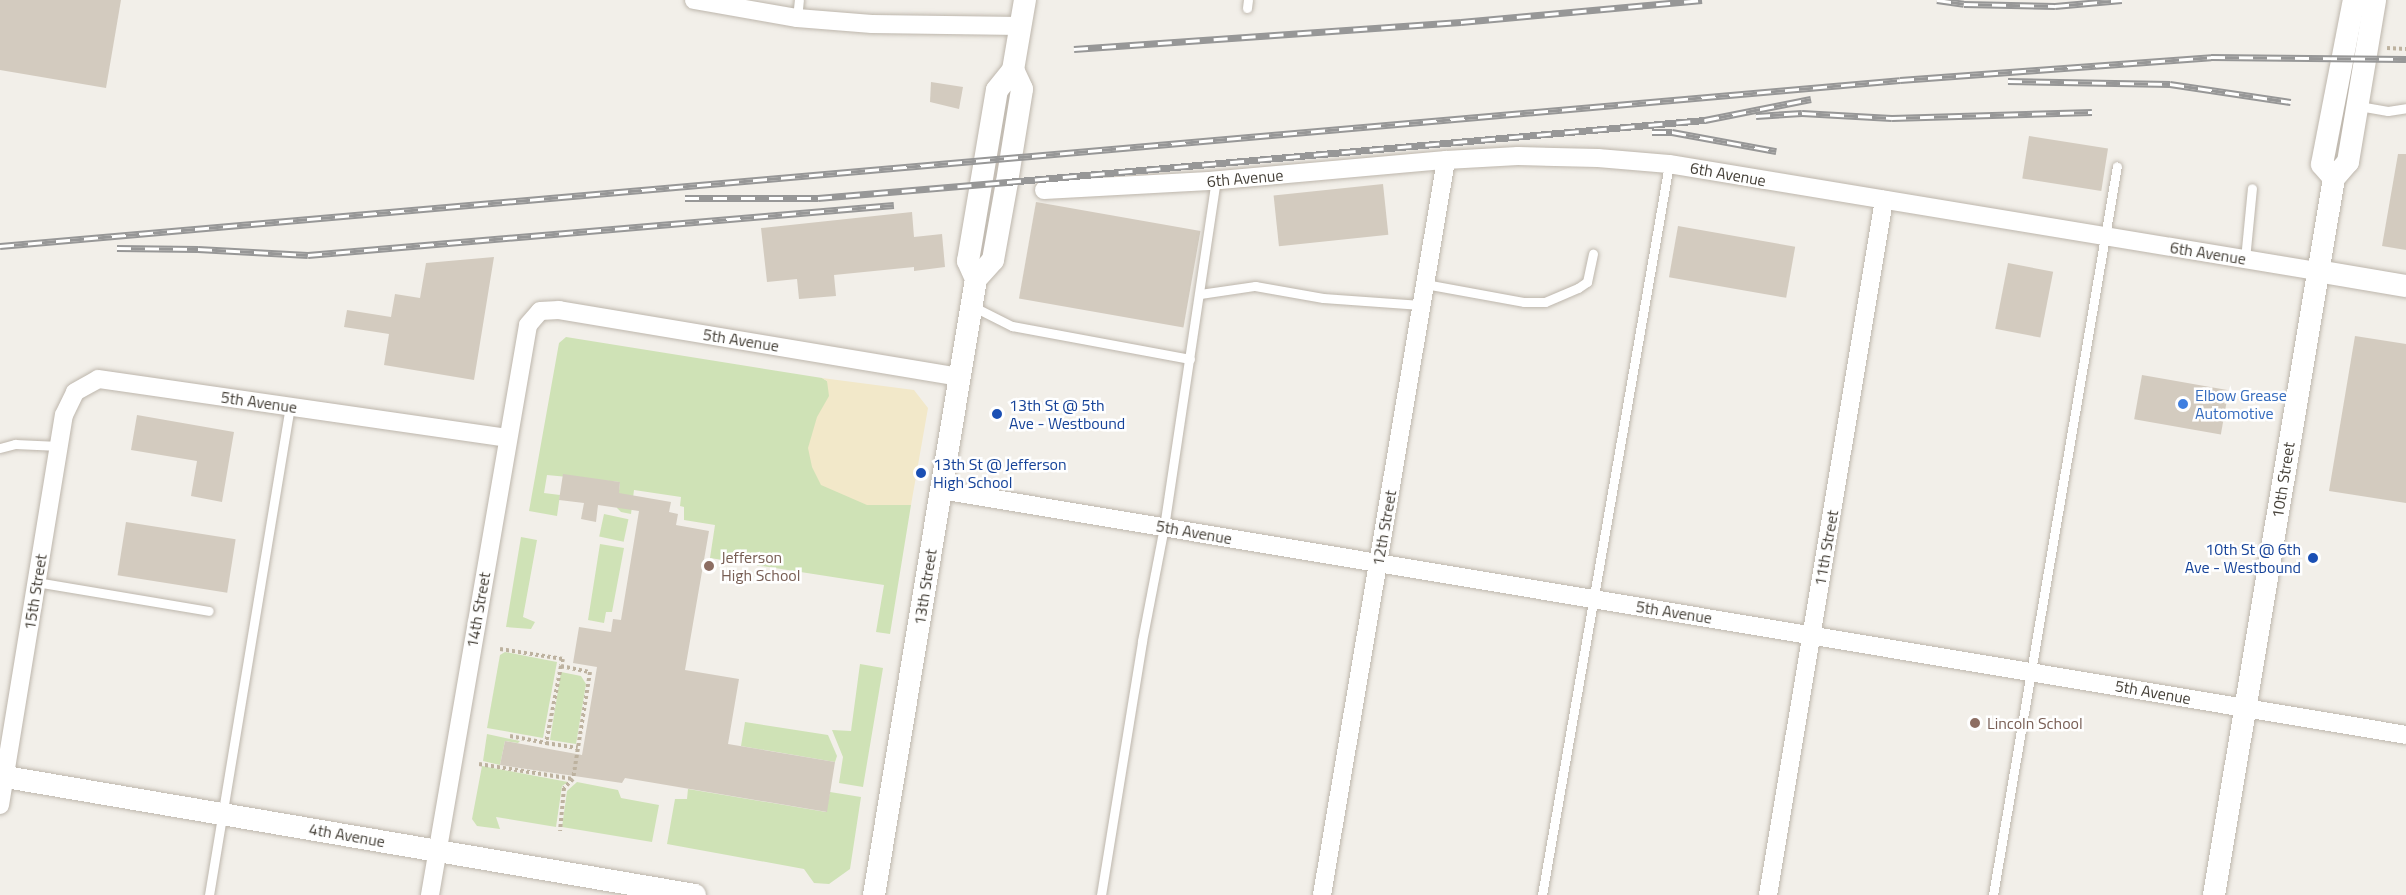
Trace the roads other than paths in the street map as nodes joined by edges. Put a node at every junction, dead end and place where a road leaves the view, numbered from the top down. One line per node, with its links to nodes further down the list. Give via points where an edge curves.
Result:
1 (694, 0): 5 (street)
2 (1024, 0): 6 (street, 13th Street)
3 (2354, 0): 12 (street, via 2322,164)
4 (2375, 0): 7 (street, 10th Street)
5 (798, 9): 6 (street, via 872,24)
6 (1020, 26): 24 (street, 13th Street, via 1013,70 1022,89 1007,182 993,260 976,279)
7 (2356, 105): 8 (lane, via 2388,111); 12 (street, 10th Street, via 2348,162)
8 (2406, 108)
9 (1446, 160): 10 (street, 6th Avenue, via 1555,156); 13 (street, 6th Avenue); 21 (street, 12th Street)
10 (1669, 164): 16 (street, 6th Avenue); 38 (lane)
11 (2117, 166): 17 (lane)
12 (2334, 178): 20 (street, 10th Street)
13 (1216, 180): 15 (street, 6th Avenue); 23 (lane)
14 (2252, 188): 19 (lane)
15 (1044, 190)
16 (1884, 200): 17 (street, 6th Avenue); 40 (street, 11th Street)
17 (2103, 236): 19 (street, 6th Avenue); 41 (lane)
18 (1593, 254): 21 (lane, via 1587,282 1545,302 1524,303)
19 (2245, 259): 20 (street, 6th Avenue)
20 (2318, 271): 22 (street, 6th Avenue); 42 (street, 10th Street)
21 (1425, 284): 25 (street, 12th Street)
22 (2406, 286)
23 (1200, 294): 25 (lane, via 1255,286 1323,298); 27 (lane)
24 (972, 305): 27 (lane, via 1012,326); 28 (street, 13th Street)
25 (1421, 305): 36 (street, 12th Street)
26 (528, 325): 28 (street, 5th Avenue, via 540,311 559,310); 31 (street, 14th Street)
27 (1190, 359): 35 (lane)
28 (960, 377): 34 (street, 13th Street)
29 (84, 387): 30 (street, 5th Avenue, via 98,379); 32 (street, 15th Street, via 75,392 64,415)
30 (290, 407): 31 (street, 5th Avenue); 46 (lane)
31 (507, 438): 47 (street, 14th Street)
32 (59, 446): 33 (lane, via 15,444); 37 (street, 15th Street)
33 (0, 448)
34 (941, 490): 35 (street, 5th Avenue); 52 (street, 13th Street)
35 (1164, 527): 36 (street, 5th Avenue); 53 (lane)
36 (1378, 563): 38 (street, 5th Avenue); 54 (street, 12th Street)
37 (36, 582): 39 (lane); 44 (street, 15th Street)
38 (1594, 599): 40 (street, 5th Avenue); 55 (lane)
39 (209, 611)
40 (1812, 635): 41 (street, 5th Avenue); 56 (street, 11th Street)
41 (2029, 671): 42 (street, 5th Avenue); 57 (lane)
42 (2245, 708): 43 (street, 5th Avenue); 58 (street, 10th Street)
43 (2406, 735)
44 (2, 776): 45 (street, 15th Street); 46 (street, 4th Avenue)
45 (0, 805)
46 (222, 813): 47 (street, 4th Avenue); 49 (lane)
47 (438, 850): 48 (street, 4th Avenue); 50 (street, 14th Street)
48 (652, 892): 51 (street, 4th Avenue)
49 (209, 895)
50 (430, 895)
51 (695, 895)
52 (874, 895)
53 (1101, 895)
54 (1322, 895)
55 (1542, 895)
56 (1768, 895)
57 (1993, 895)
58 (2214, 895)

